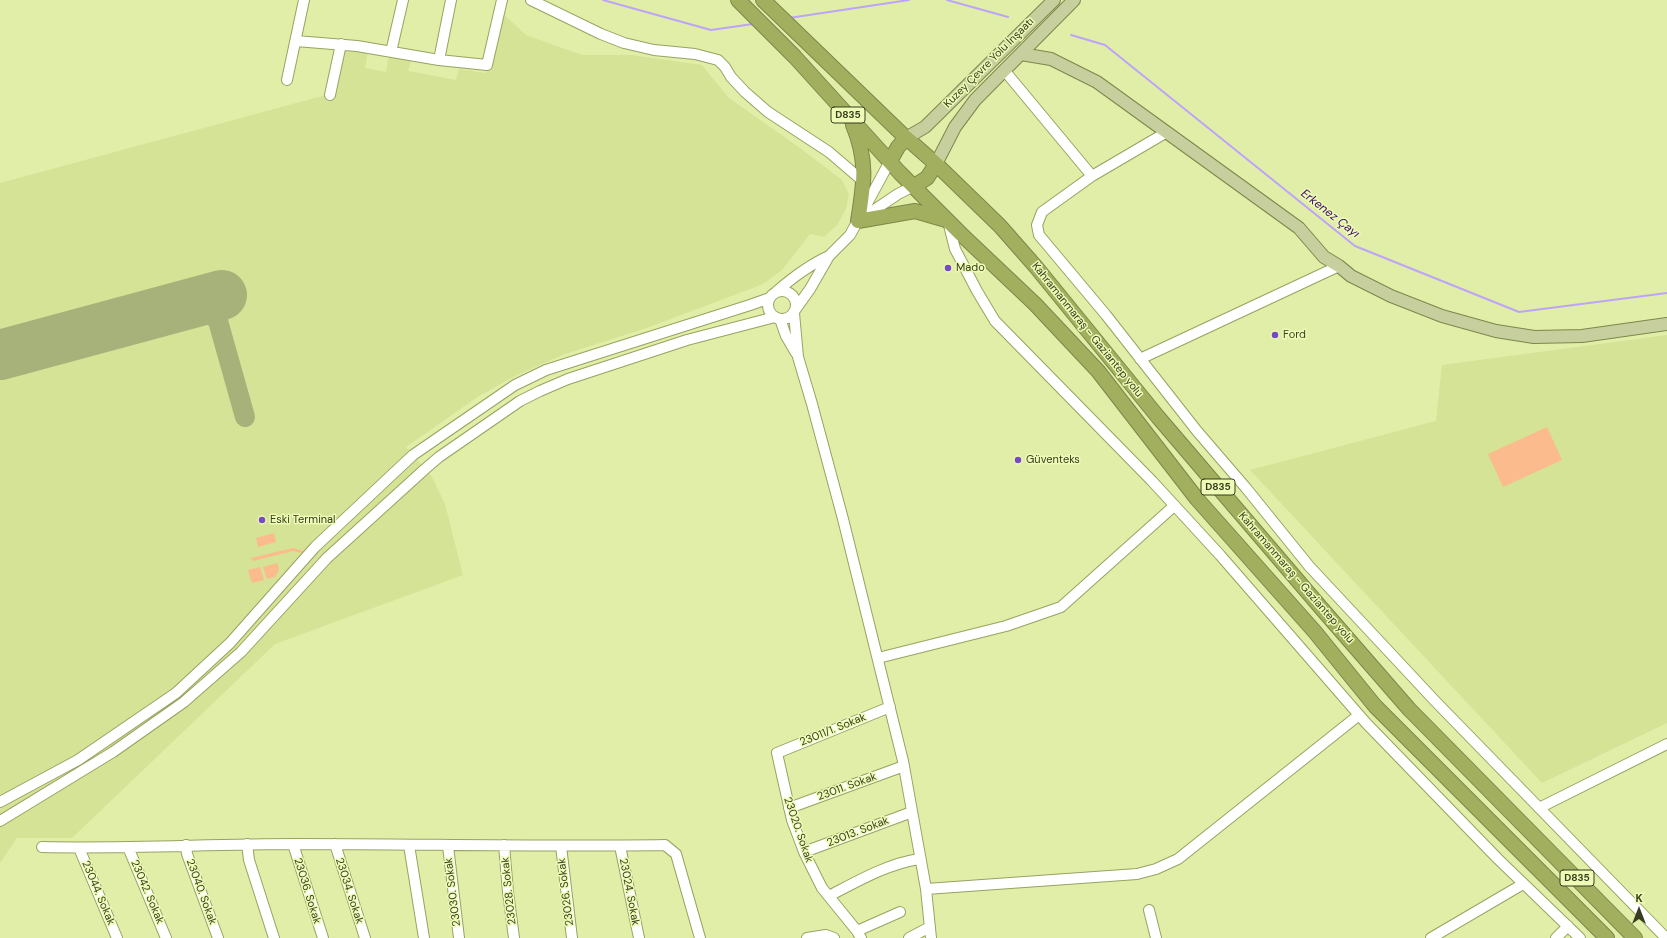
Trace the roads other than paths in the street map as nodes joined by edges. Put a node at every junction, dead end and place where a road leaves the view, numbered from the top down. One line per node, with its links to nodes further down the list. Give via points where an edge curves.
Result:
1 (304, 0): 10 (street)
2 (403, 0): 12 (street)
3 (451, 0): 14 (street)
4 (502, 0): 14 (street, via 487,65)
5 (531, 0): 24 (street, via 624,43 718,60 745,92 768,112 829,152)
6 (738, 0): 18 (highway, D835)
7 (763, 0): 20 (highway, D835)
8 (1054, 0): 20 (main road, Kuzey Çevre Yolu İnşaatı, via 925,127)
9 (1074, 0): 13 (main road)
10 (296, 41): 11 (street); 16 (street)
11 (341, 44): 12 (street); 17 (street)
12 (391, 52): 14 (street)
13 (1021, 54): 15 (main road); 19 (main road, via 1051,59 1097,82)
14 (438, 60)
15 (1004, 70): 22 (main road, via 975,100 955,127); 23 (street)
16 (287, 80)
17 (330, 95)
18 (850, 117): 21 (highway, D835); 24 (highway, via 864,160)
19 (1167, 132): 23 (street); 29 (main road, via 1299,228 1324,257)
20 (906, 138): 21 (highway); 22 (highway, Kahramanmaraş - Gaziantep yolu / D835)
21 (890, 161): 25 (highway, Kahramanmaraş - Gaziantep yolu / D835); 27 (street)
22 (936, 164): 25 (highway, via 927,178); 93 (highway, Kahramanmaraş - Gaziantep yolu / D835, via 1000,226 1163,423 1409,709)
23 (1092, 176): 35 (street, via 1042,212 1037,230)
24 (864, 182): 27 (highway)
25 (914, 186): 26 (highway, Kahramanmaraş - Gaziantep yolu / D835); 27 (street)
26 (948, 220): 27 (highway, via 914,211); 36 (street, via 955,249 995,321); 92 (highway, Kahramanmaraş - Gaziantep yolu / D835, via 1035,304 1098,370 1197,500 1315,632 1376,706)
27 (858, 222): 28 (street, via 850,235)
28 (829, 256): 30 (street, via 815,262); 31 (street)
29 (1338, 266): 33 (main road, via 1351,276 1391,296 1442,316 1496,331 1534,337 1582,336); 35 (street)
30 (773, 295): 31 (street, via 786,291 794,296); 32 (street, via 768,302 769,310); 37 (street, via 750,305 546,370 515,385 413,455)
31 (795, 311): 32 (street, via 788,318); 34 (street)
32 (777, 318): 34 (street); 38 (street, via 734,327 665,347 568,379 520,401 438,457)
33 (1667, 324)
34 (798, 357): 39 (street)
35 (1140, 358): 47 (street, via 1309,566)
36 (1174, 506): 39 (street, via 1061,607 1006,626); 41 (street)
37 (310, 553): 38 (street); 45 (street, via 230,643 176,693 78,760)
38 (322, 564): 49 (street, via 241,652 184,702 113,752)
39 (878, 658): 40 (street)
40 (890, 707): 43 (street, 23011/1. Sokak); 44 (street)
41 (1359, 715): 64 (street); 65 (street, via 1178,860 1156,869 1137,874)
42 (1667, 744): 47 (street)
43 (777, 754): 46 (street, 23020. Sokak)
44 (904, 766): 46 (street, 23011. Sokak); 48 (street)
45 (0, 802)
46 (789, 808): 62 (street, 23020. Sokak)
47 (1539, 808): 94 (street)
48 (912, 812): 62 (street, 23013. Sokak); 63 (street)
49 (0, 821)
50 (247, 844): 51 (street); 53 (street); 75 (street, via 249,860)
51 (293, 844): 52 (street); 76 (street, 23036. Sokak)
52 (335, 844): 54 (street); 77 (street, 23034. Sokak)
53 (186, 845): 60 (street); 74 (street, 23040. Sokak)
54 (409, 845): 56 (street); 78 (street)
55 (504, 845): 56 (street); 57 (street); 80 (street, 23028. Sokak)
56 (448, 846): 79 (street, 23030. Sokak)
57 (561, 846): 58 (street); 81 (street, 23026. Sokak)
58 (620, 846): 82 (street, 23024. Sokak); 83 (street, via 665,845 676,854)
59 (42, 847): 61 (street)
60 (128, 847): 61 (street); 73 (street, 23042. Sokak)
61 (79, 848): 72 (street, 23044. Sokak)
62 (804, 852): 66 (street, 23020. Sokak, via 822,888)
63 (919, 859): 65 (street); 66 (street, via 880,870)
64 (1523, 884): 69 (street); 89 (street)
65 (926, 889): 70 (street)
66 (829, 896): 71 (street, 23020. Sokak)
67 (1148, 910): 88 (street)
68 (900, 912): 71 (street)
69 (1568, 926): 90 (street); 91 (street)
70 (930, 927): 86 (street); 87 (street)
71 (859, 935)
72 (117, 938)
73 (166, 938)
74 (218, 938)
75 (274, 938)
76 (323, 938)
77 (364, 938)
78 (424, 938)
79 (459, 938)
80 (514, 938)
81 (572, 938)
82 (639, 938)
83 (700, 938)
84 (807, 938): 85 (street, via 826,935)
85 (834, 938)
86 (909, 938)
87 (931, 938)
88 (1156, 938)
89 (1430, 938)
90 (1556, 938)
91 (1580, 938)
92 (1607, 938)
93 (1635, 938)
94 (1666, 938)

